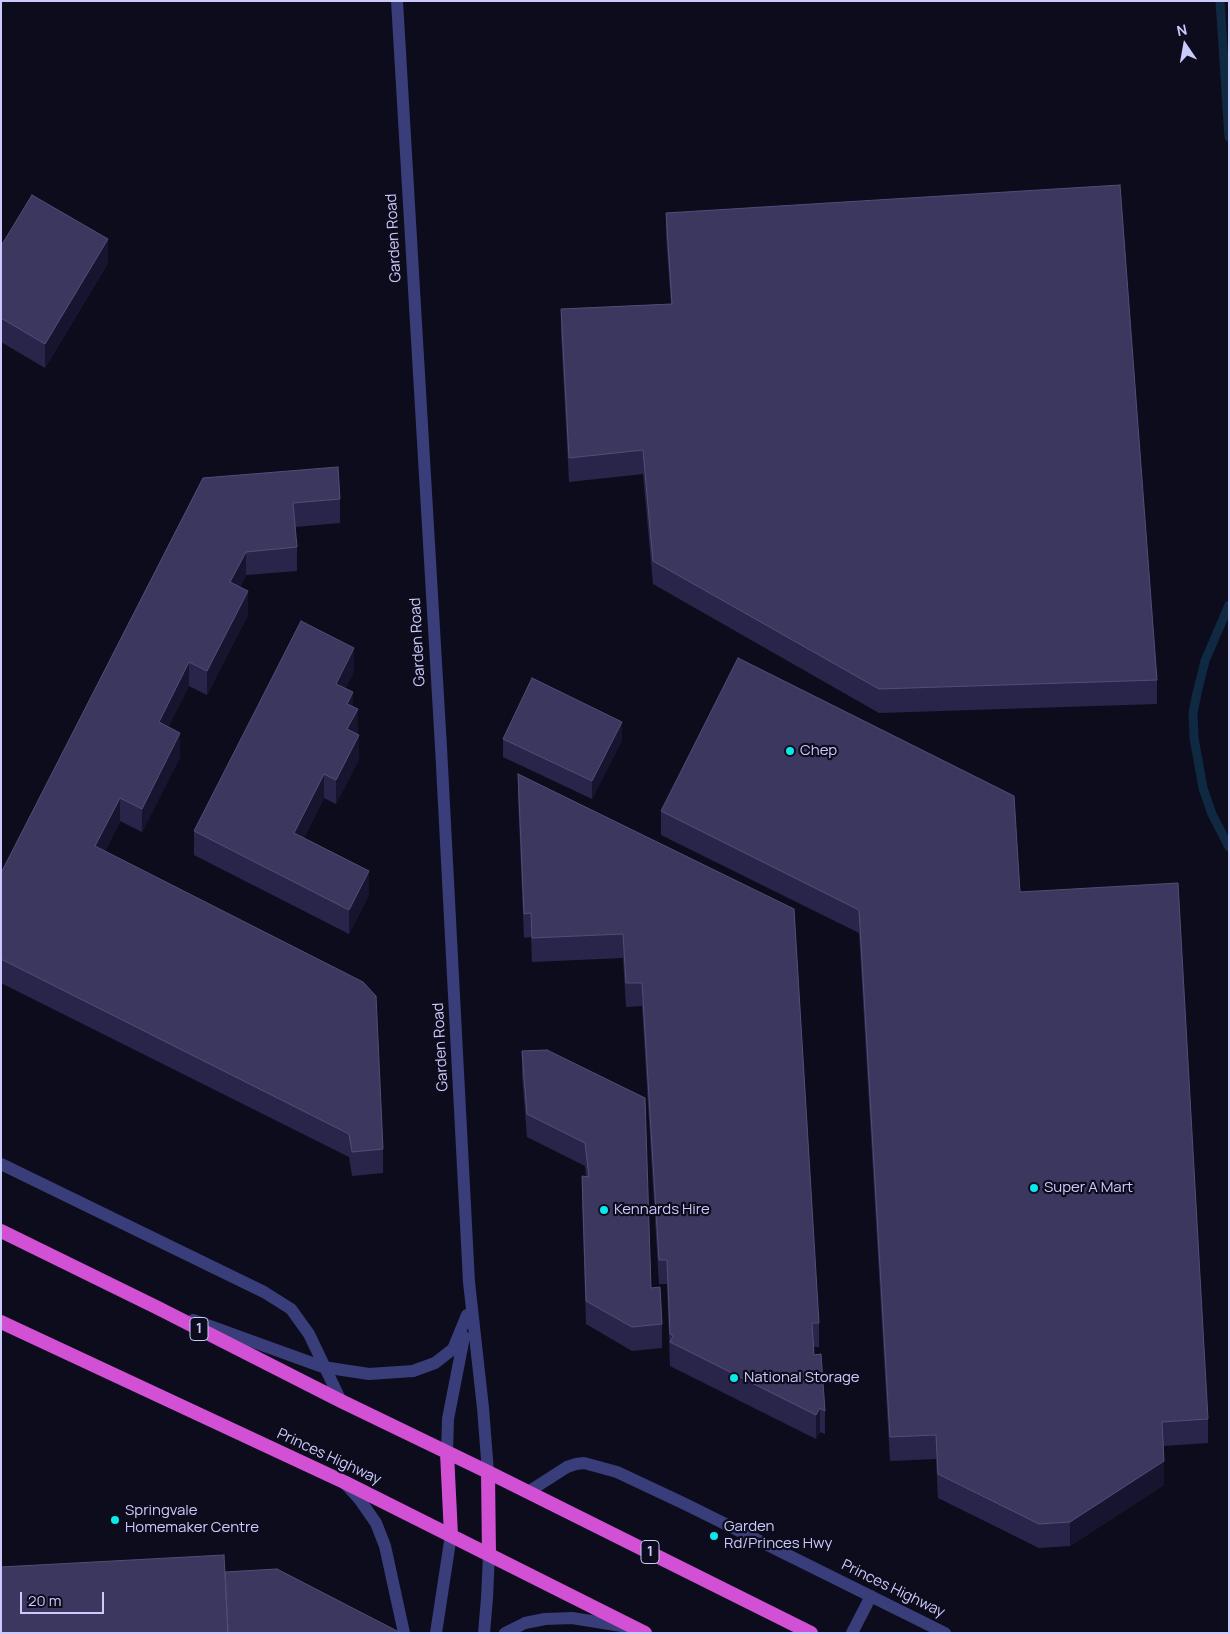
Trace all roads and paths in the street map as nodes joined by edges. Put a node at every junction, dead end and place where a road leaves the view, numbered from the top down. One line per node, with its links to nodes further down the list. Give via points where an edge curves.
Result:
1 (397, 1): 4 (street, Garden Road)
2 (1, 1164): 8 (street, via 264,1292 290,1309 309,1334)
3 (1, 1231): 5 (highway, 1)
4 (469, 1282): 6 (street, Garden Road); 11 (street, Garden Road)
5 (158, 1308): 8 (street); 9 (highway, 1)
6 (468, 1315): 8 (street, via 453,1349 422,1369 369,1374); 10 (street, Garden Road, via 448,1419)
7 (1, 1322): 12 (highway, Princes Highway)
8 (324, 1367): 9 (street)
9 (341, 1401): 10 (highway, 1)
10 (447, 1453): 11 (highway, 1); 14 (highway)
11 (488, 1472): 13 (highway, 1); 15 (highway)
12 (344, 1482): 14 (highway, Princes Highway); 18 (street, via 376,1523 385,1546)
13 (528, 1492): 16 (street, Princes Highway, via 567,1467 584,1464 617,1472); 22 (highway, 1)
14 (451, 1535): 15 (highway, Princes Highway); 19 (street)
15 (489, 1554): 17 (highway, Princes Highway); 20 (street)
16 (871, 1596): 23 (street); 24 (street, Princes Highway)
17 (641, 1632): 21 (street, via 572,1618 525,1623)
18 (404, 1633)
19 (436, 1633)
20 (484, 1633)
21 (505, 1633)
22 (811, 1633)
23 (852, 1633)
24 (945, 1633)

